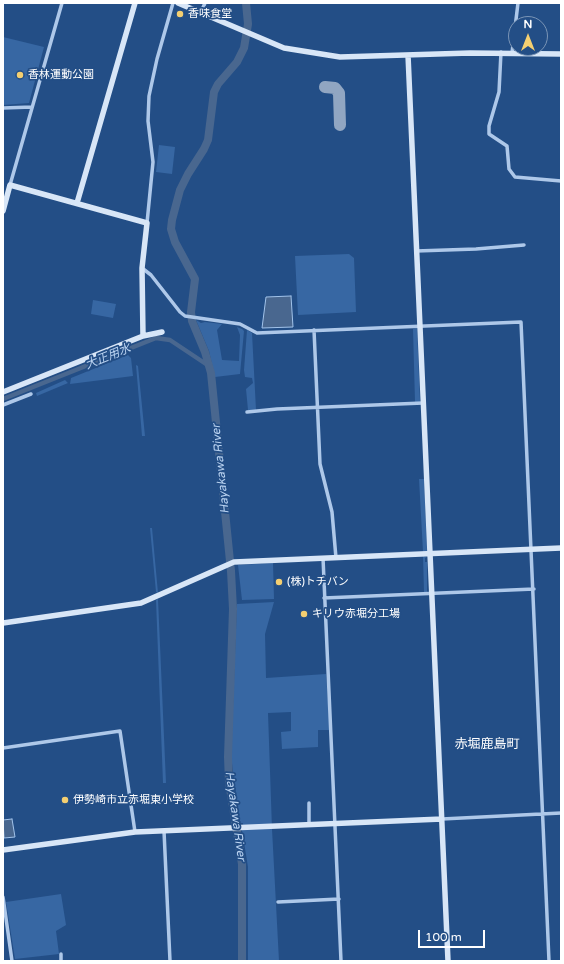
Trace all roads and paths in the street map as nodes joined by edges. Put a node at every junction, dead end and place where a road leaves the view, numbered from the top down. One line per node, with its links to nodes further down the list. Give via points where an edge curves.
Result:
1 (62, 3): 15 (street)
2 (135, 3): 18 (street)
3 (173, 3): 20 (street, via 150,90 148,120 153,162)
4 (178, 3): 7 (street)
5 (205, 3): 7 (street)
6 (518, 3): 8 (street)
7 (202, 12): 13 (street, via 284,48 340,57)
8 (516, 16)
9 (501, 52): 10 (street); 13 (street); 16 (street, via 500,92 489,126 489,134 507,146 509,169 514,176)
10 (508, 53)
11 (548, 54): 12 (street)
12 (561, 54)
13 (408, 55): 22 (street)
14 (3, 108): 15 (street)
15 (32, 108): 17 (street)
16 (561, 181)
17 (10, 184): 18 (street); 19 (street)
18 (77, 203): 20 (street)
19 (3, 211)
20 (147, 223): 23 (street)
21 (524, 245): 22 (street)
22 (416, 251): 24 (street)
23 (142, 268): 25 (street, via 151,275 185,316 240,324 257,333); 27 (street)
24 (420, 326): 25 (street); 30 (street); 35 (street, via 521,322)
25 (314, 330): 32 (street)
26 (162, 332): 27 (street)
27 (143, 336): 28 (street)
28 (3, 392)
29 (31, 394): 31 (street)
30 (423, 403): 32 (street); 36 (street)
31 (3, 405)
32 (318, 408): 33 (street); 38 (street, via 320,464 332,512)
33 (247, 412)
34 (561, 548): 35 (street)
35 (531, 549): 36 (street); 39 (street)
36 (430, 554): 38 (street); 40 (street)
37 (323, 558): 38 (street); 41 (street); 42 (street, via 234,562 142,603)
38 (336, 558)
39 (534, 589): 40 (street); 45 (street)
40 (431, 593): 41 (street); 47 (street)
41 (324, 598): 48 (street)
42 (3, 623)
43 (3, 748): 51 (street, via 120,731)
44 (309, 803): 49 (street)
45 (542, 814): 46 (street); 47 (street); 62 (street)
46 (561, 814)
47 (442, 819): 48 (street); 61 (street)
48 (336, 824): 49 (street); 54 (street)
49 (310, 825): 50 (street)
50 (164, 831): 51 (street); 59 (street)
51 (134, 832): 52 (street)
52 (3, 850)
53 (3, 897): 57 (street)
54 (339, 899): 55 (street); 60 (street)
55 (278, 902)
56 (61, 954): 58 (street)
57 (12, 961)
58 (62, 961)
59 (170, 961)
60 (342, 961)
61 (448, 961)
62 (549, 961)

